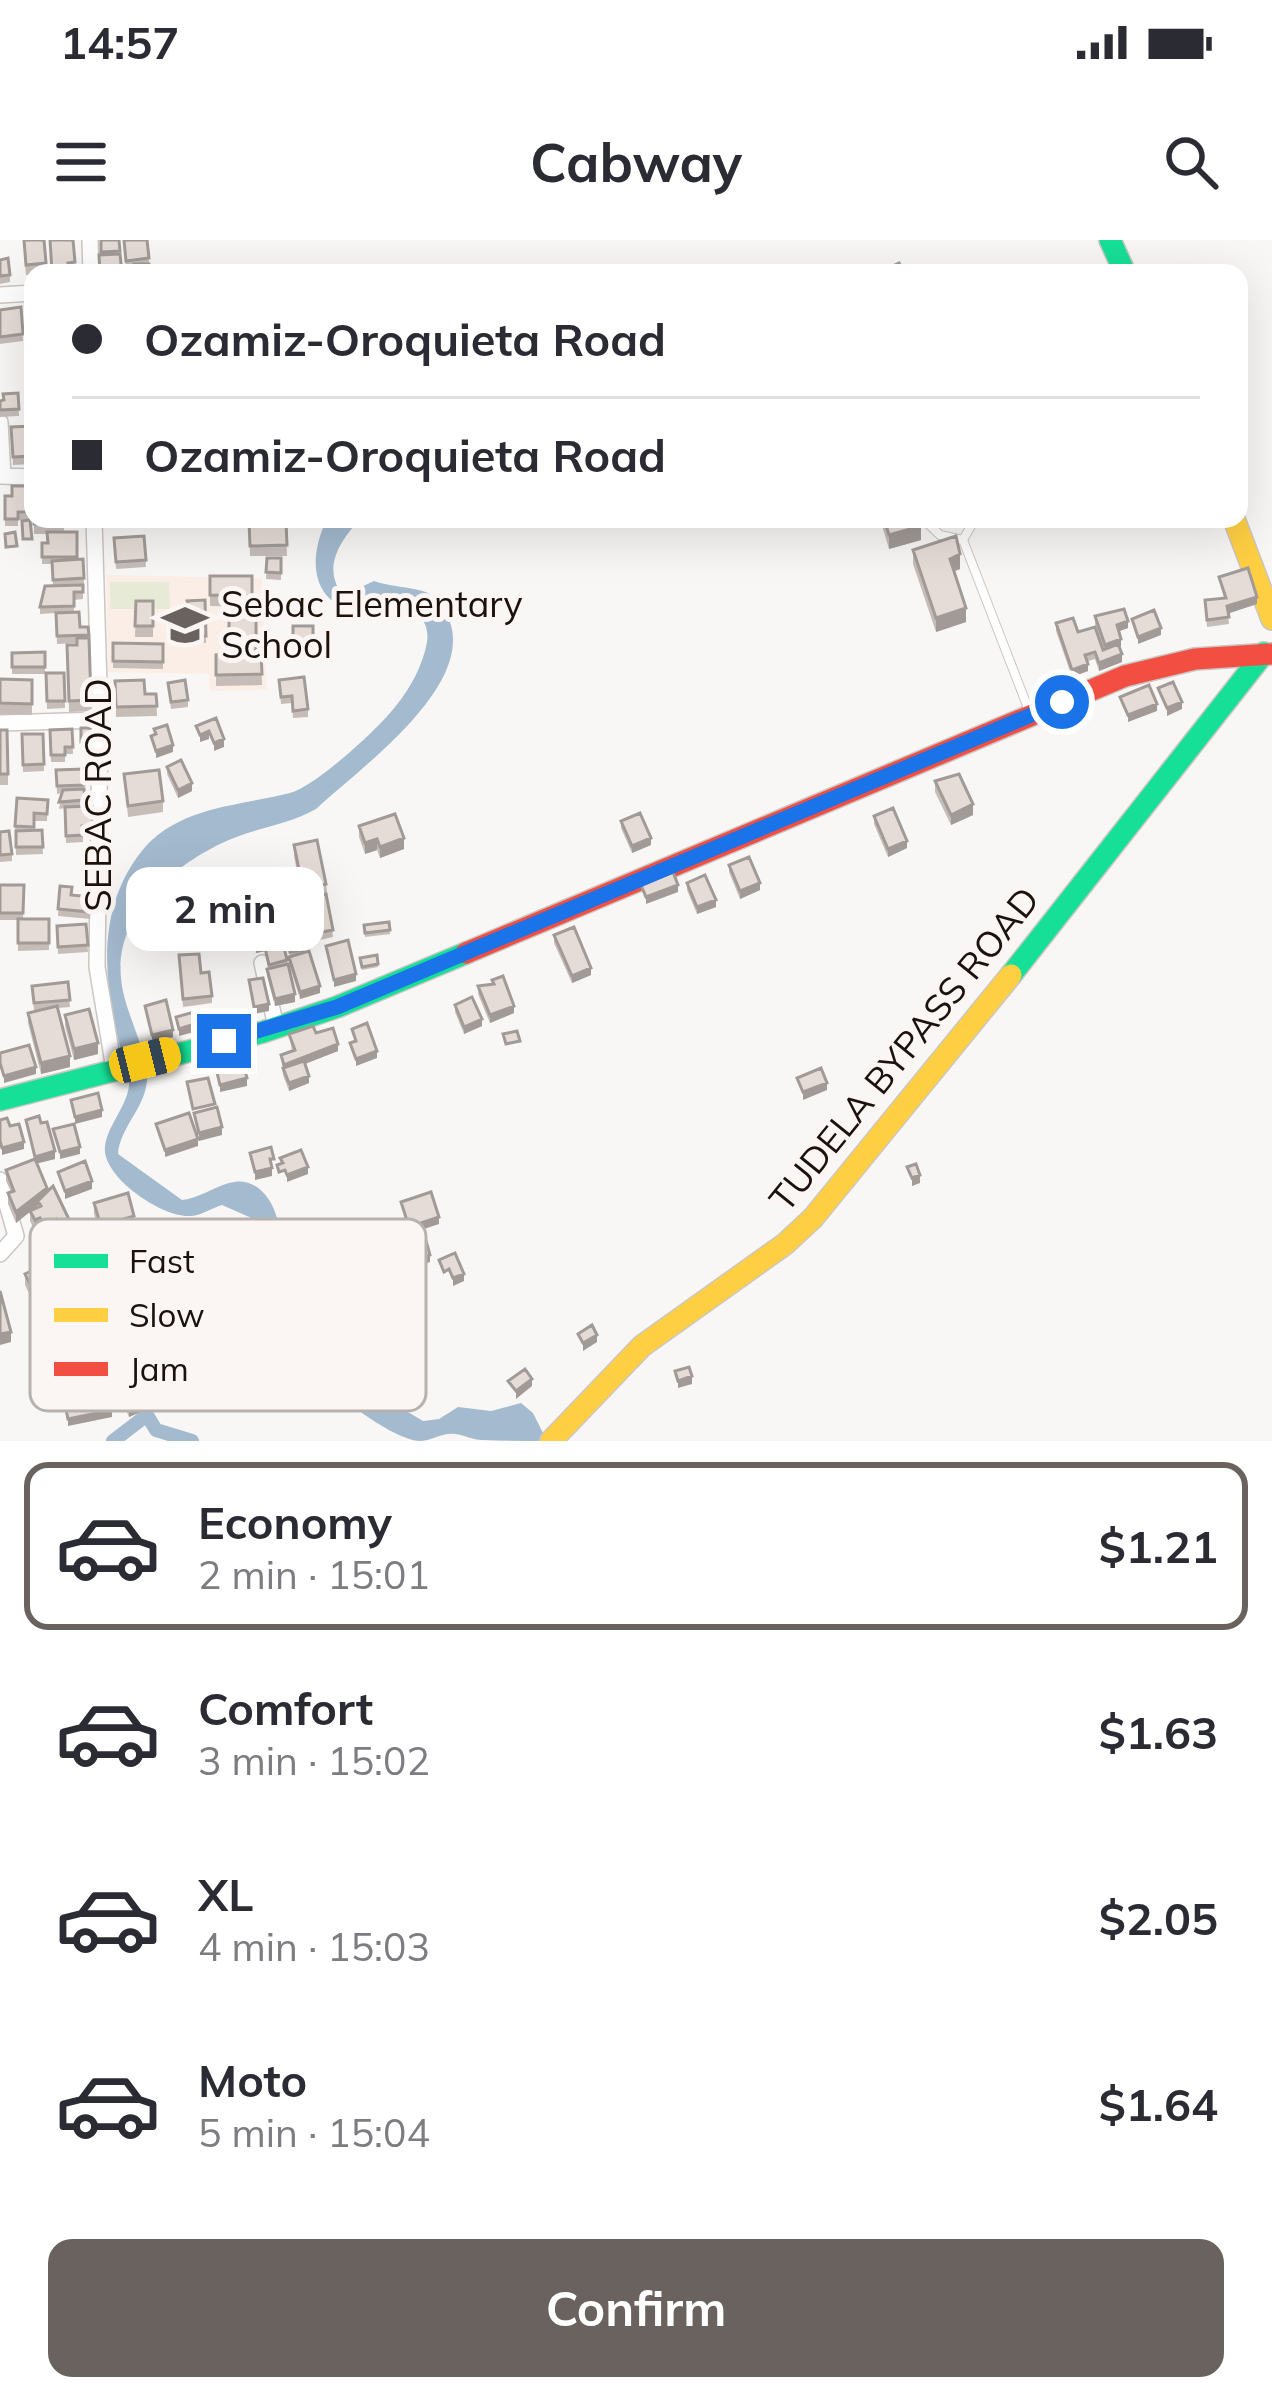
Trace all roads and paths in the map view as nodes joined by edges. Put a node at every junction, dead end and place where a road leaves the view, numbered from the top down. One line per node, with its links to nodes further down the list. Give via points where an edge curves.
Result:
1 (0, 422): 2 (street)
2 (1, 476)
3 (94, 528): 11 (street, SEBAC ROAD)
4 (933, 528): 7 (lane)
5 (969, 528): 7 (lane)
6 (1237, 528): 8 (main road)
7 (963, 540): 10 (lane)
8 (1272, 619)
9 (1268, 653): 10 (main road, via 1163,665); 19 (main road, TUDELA BYPASS ROAD, via 813,1219 642,1346)
10 (1031, 715): 14 (main road)
11 (100, 720): 12 (street); 15 (street, SEBAC ROAD, via 97,967)
12 (0, 723)
13 (262, 963): 14 (street)
14 (276, 1027): 15 (main road)
15 (117, 1068): 16 (main road)
16 (0, 1100)
17 (0, 1180): 18 (street, via 16,1237)
18 (0, 1255)
19 (551, 1441)

